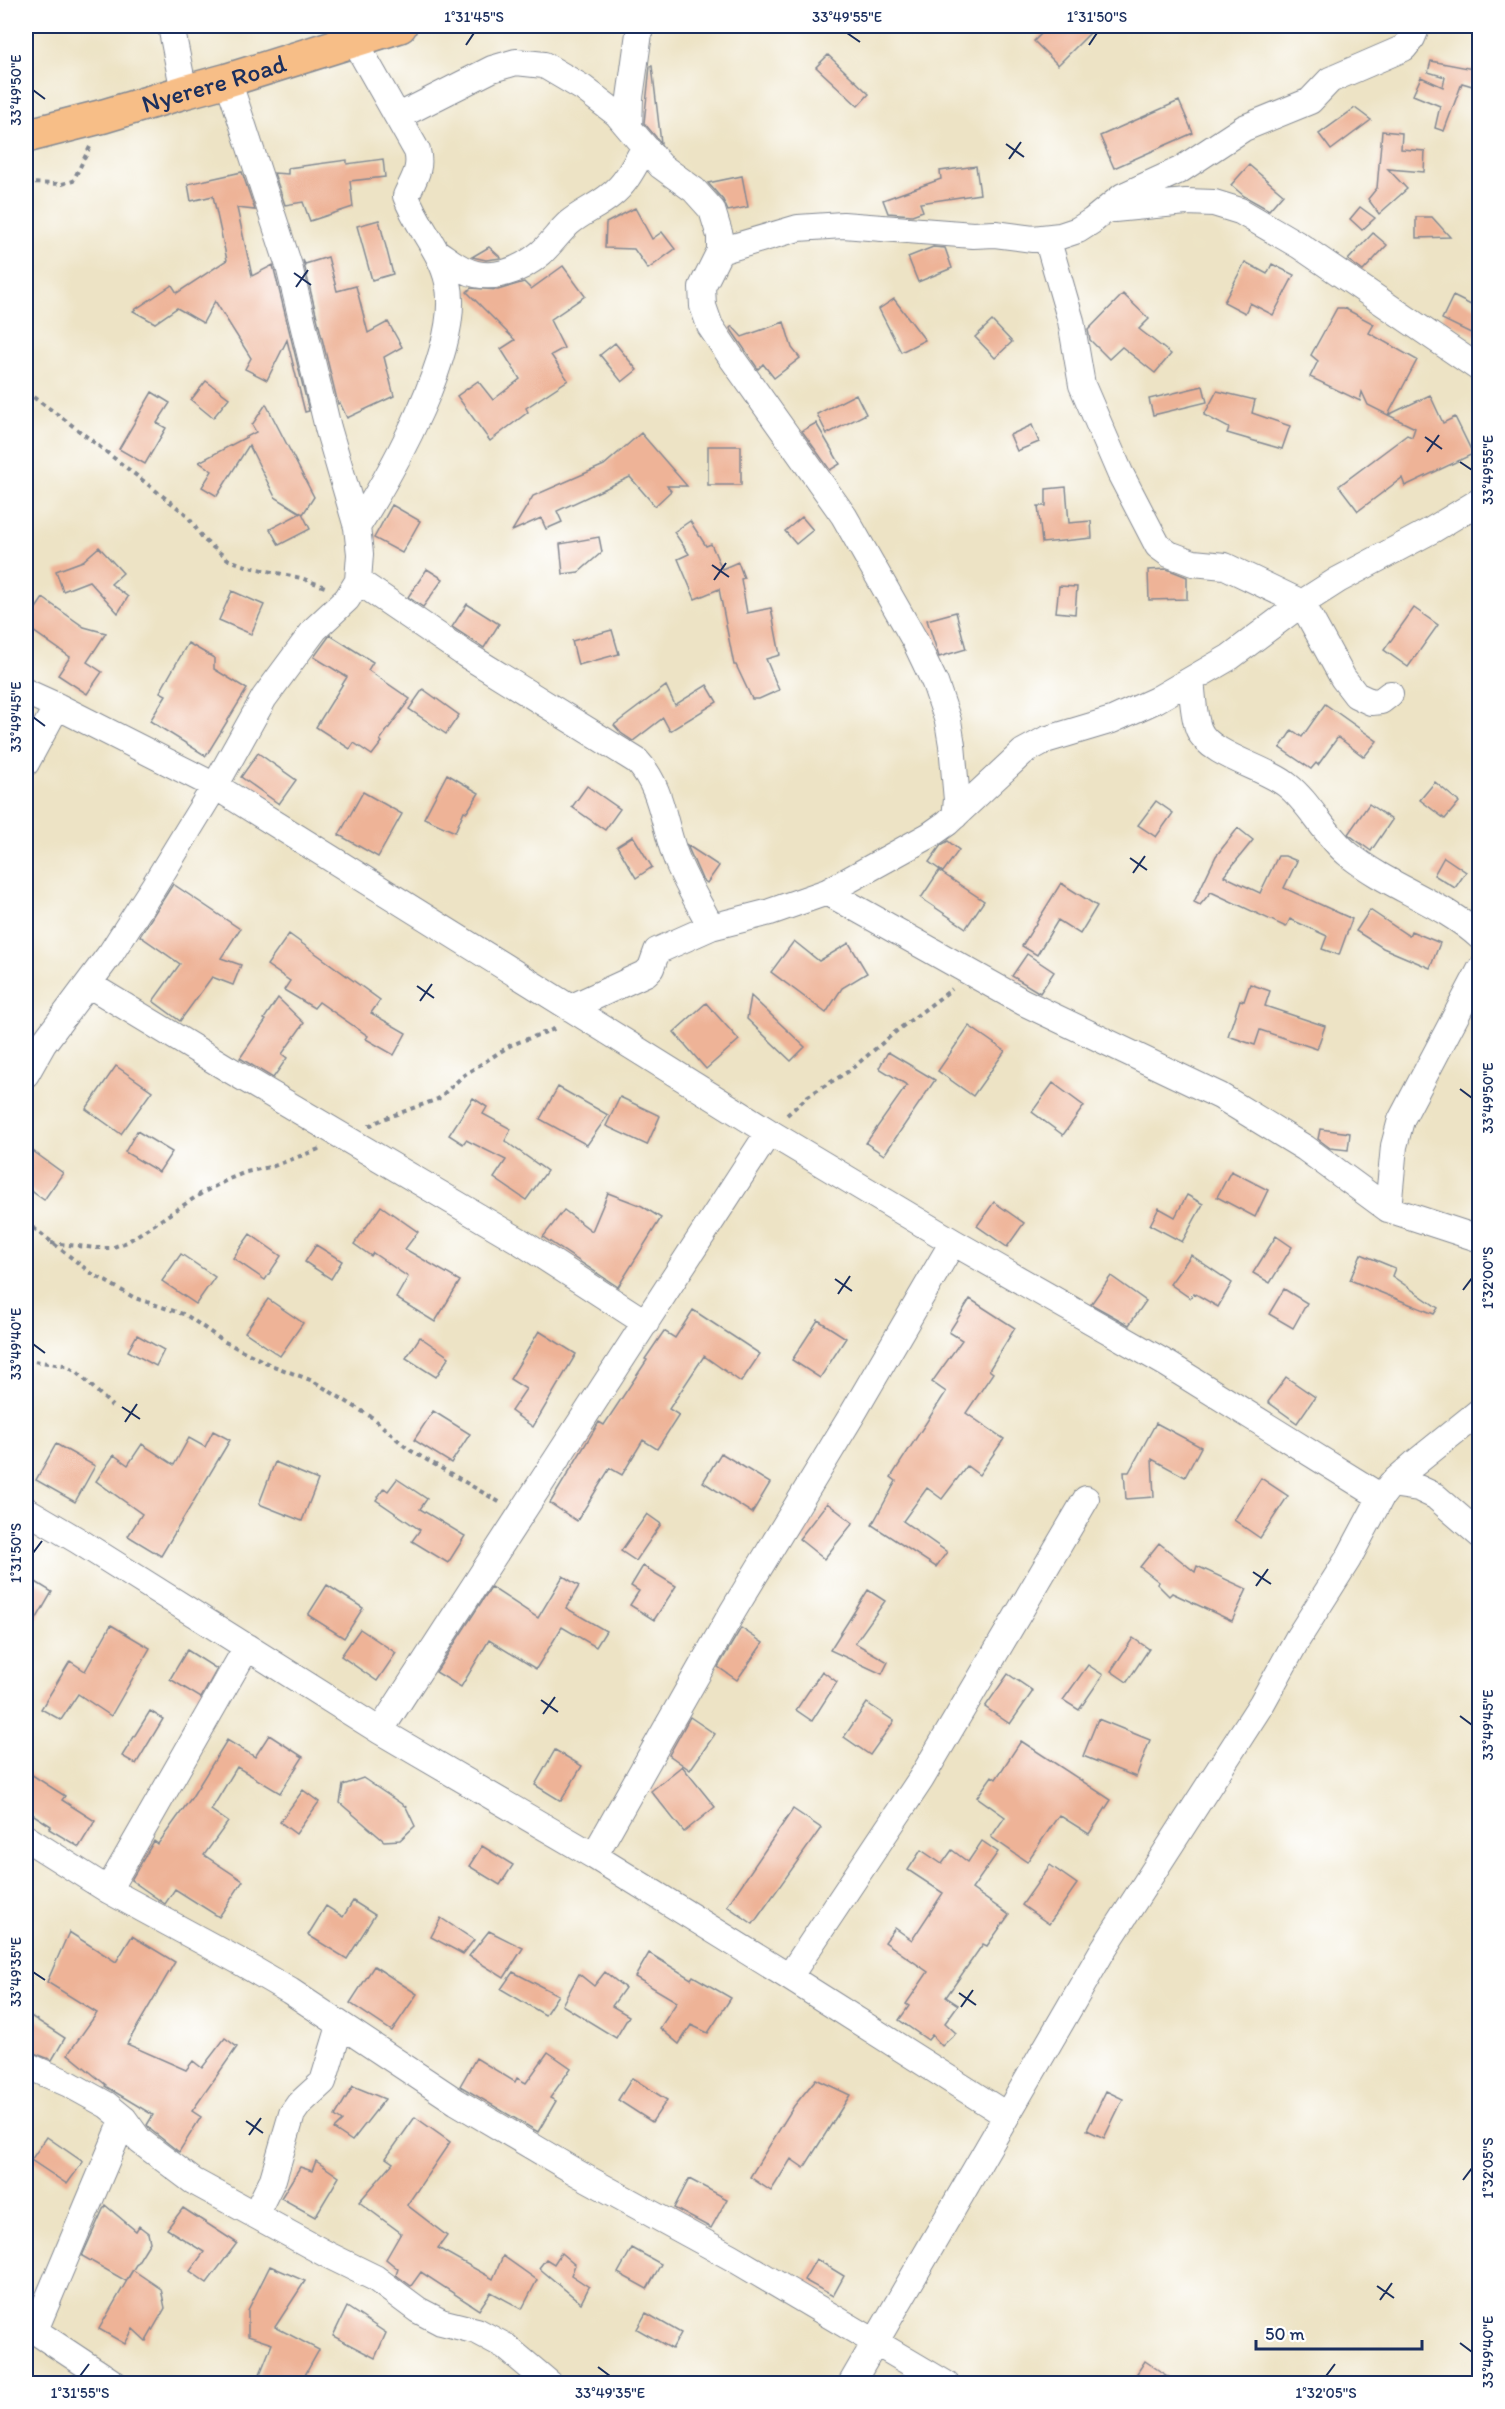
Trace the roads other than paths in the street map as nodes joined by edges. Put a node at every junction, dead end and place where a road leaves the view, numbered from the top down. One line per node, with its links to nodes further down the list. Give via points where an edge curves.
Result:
1 (171, 26): 7 (street)
2 (400, 26): 5 (main road, Nyerere Road)
3 (640, 26): 10 (street, via 630,98)
4 (1417, 26): 11 (street, via 1404,48 1330,80 1311,101 1244,128 1180,170 1123,196)
5 (354, 40): 6 (main road, Nyerere Road); 8 (street)
6 (228, 80): 7 (main road, Nyerere Road); 17 (street, via 289,266 328,428)
7 (184, 92): 9 (main road, Nyerere Road)
8 (399, 116): 10 (street, via 492,69 516,62 544,65 583,88 617,114); 14 (street, via 420,162 406,196)
9 (26, 135)
10 (637, 137): 13 (street, via 661,166 694,190 712,210); 14 (street, via 624,182 582,212 523,267 502,274 474,273)
11 (1104, 210): 12 (street, via 1078,230); 15 (street, via 1186,202 1214,203 1240,211 1300,246)
12 (1047, 238): 13 (street, via 843,225 798,228); 19 (street, via 1071,321 1082,385 1120,473 1158,546 1192,563 1225,566)
13 (720, 251): 26 (street, via 702,287 710,326 844,516 918,648 948,722 957,800)
14 (438, 253): 17 (street, via 449,283 450,318 444,349 403,447)
15 (1479, 369)
16 (1479, 501): 19 (street)
17 (357, 527): 18 (street, via 360,554)
18 (352, 590): 25 (street, via 291,659 264,698); 28 (street, via 465,654 637,761 659,796 677,860)
19 (1302, 603): 20 (street, via 1230,657); 22 (street, via 1356,695 1371,702)
20 (1191, 680): 26 (street, via 1112,720 1045,740 1023,752); 29 (street, via 1199,730 1207,742 1288,785 1348,854 1467,925)
21 (26, 692): 23 (street)
22 (1390, 694)
23 (57, 706): 24 (street); 25 (street)
24 (26, 763)
25 (215, 786): 31 (street); 32 (street)
26 (955, 816): 27 (street, via 930,835)
27 (827, 892): 28 (street); 35 (street, via 1057,1019 1229,1101 1305,1148)
28 (711, 927): 32 (street, via 657,951 646,973)
29 (1479, 937)
30 (1479, 970): 35 (street, via 1401,1120 1394,1146)
31 (88, 984): 33 (street, via 43,1044); 38 (street, via 518,1240)
32 (580, 1014): 34 (street)
33 (26, 1074)
34 (769, 1132): 37 (street); 38 (street)
35 (1388, 1209): 36 (street)
36 (1479, 1239)
37 (953, 1242): 40 (street); 47 (street, via 733,1611)
38 (646, 1323): 45 (street)
39 (1479, 1411): 40 (street)
40 (1386, 1491): 43 (street, via 1418,1488 1435,1496); 52 (street, via 1262,1702 1104,1948)
41 (1086, 1499): 49 (street, via 921,1779)
42 (26, 1510): 44 (street)
43 (1479, 1535)
44 (247, 1647): 45 (street); 48 (street)
45 (381, 1731): 47 (street)
46 (26, 1838): 48 (street)
47 (594, 1856): 49 (street)
48 (108, 1890): 50 (street, via 237,1960)
49 (789, 1977): 52 (street)
50 (340, 2025): 54 (street, via 323,2082 292,2114 273,2180); 56 (street, via 528,2144)
51 (26, 2065): 53 (street, via 93,2096)
52 (1006, 2115): 56 (street)
53 (124, 2119): 54 (street, via 154,2153 193,2181); 55 (street)
54 (255, 2215): 58 (street, via 375,2278 418,2310 506,2346)
55 (30, 2328): 57 (street)
56 (875, 2341): 59 (street); 60 (street)
57 (115, 2384)
58 (550, 2384)
59 (850, 2384)
60 (946, 2384)

